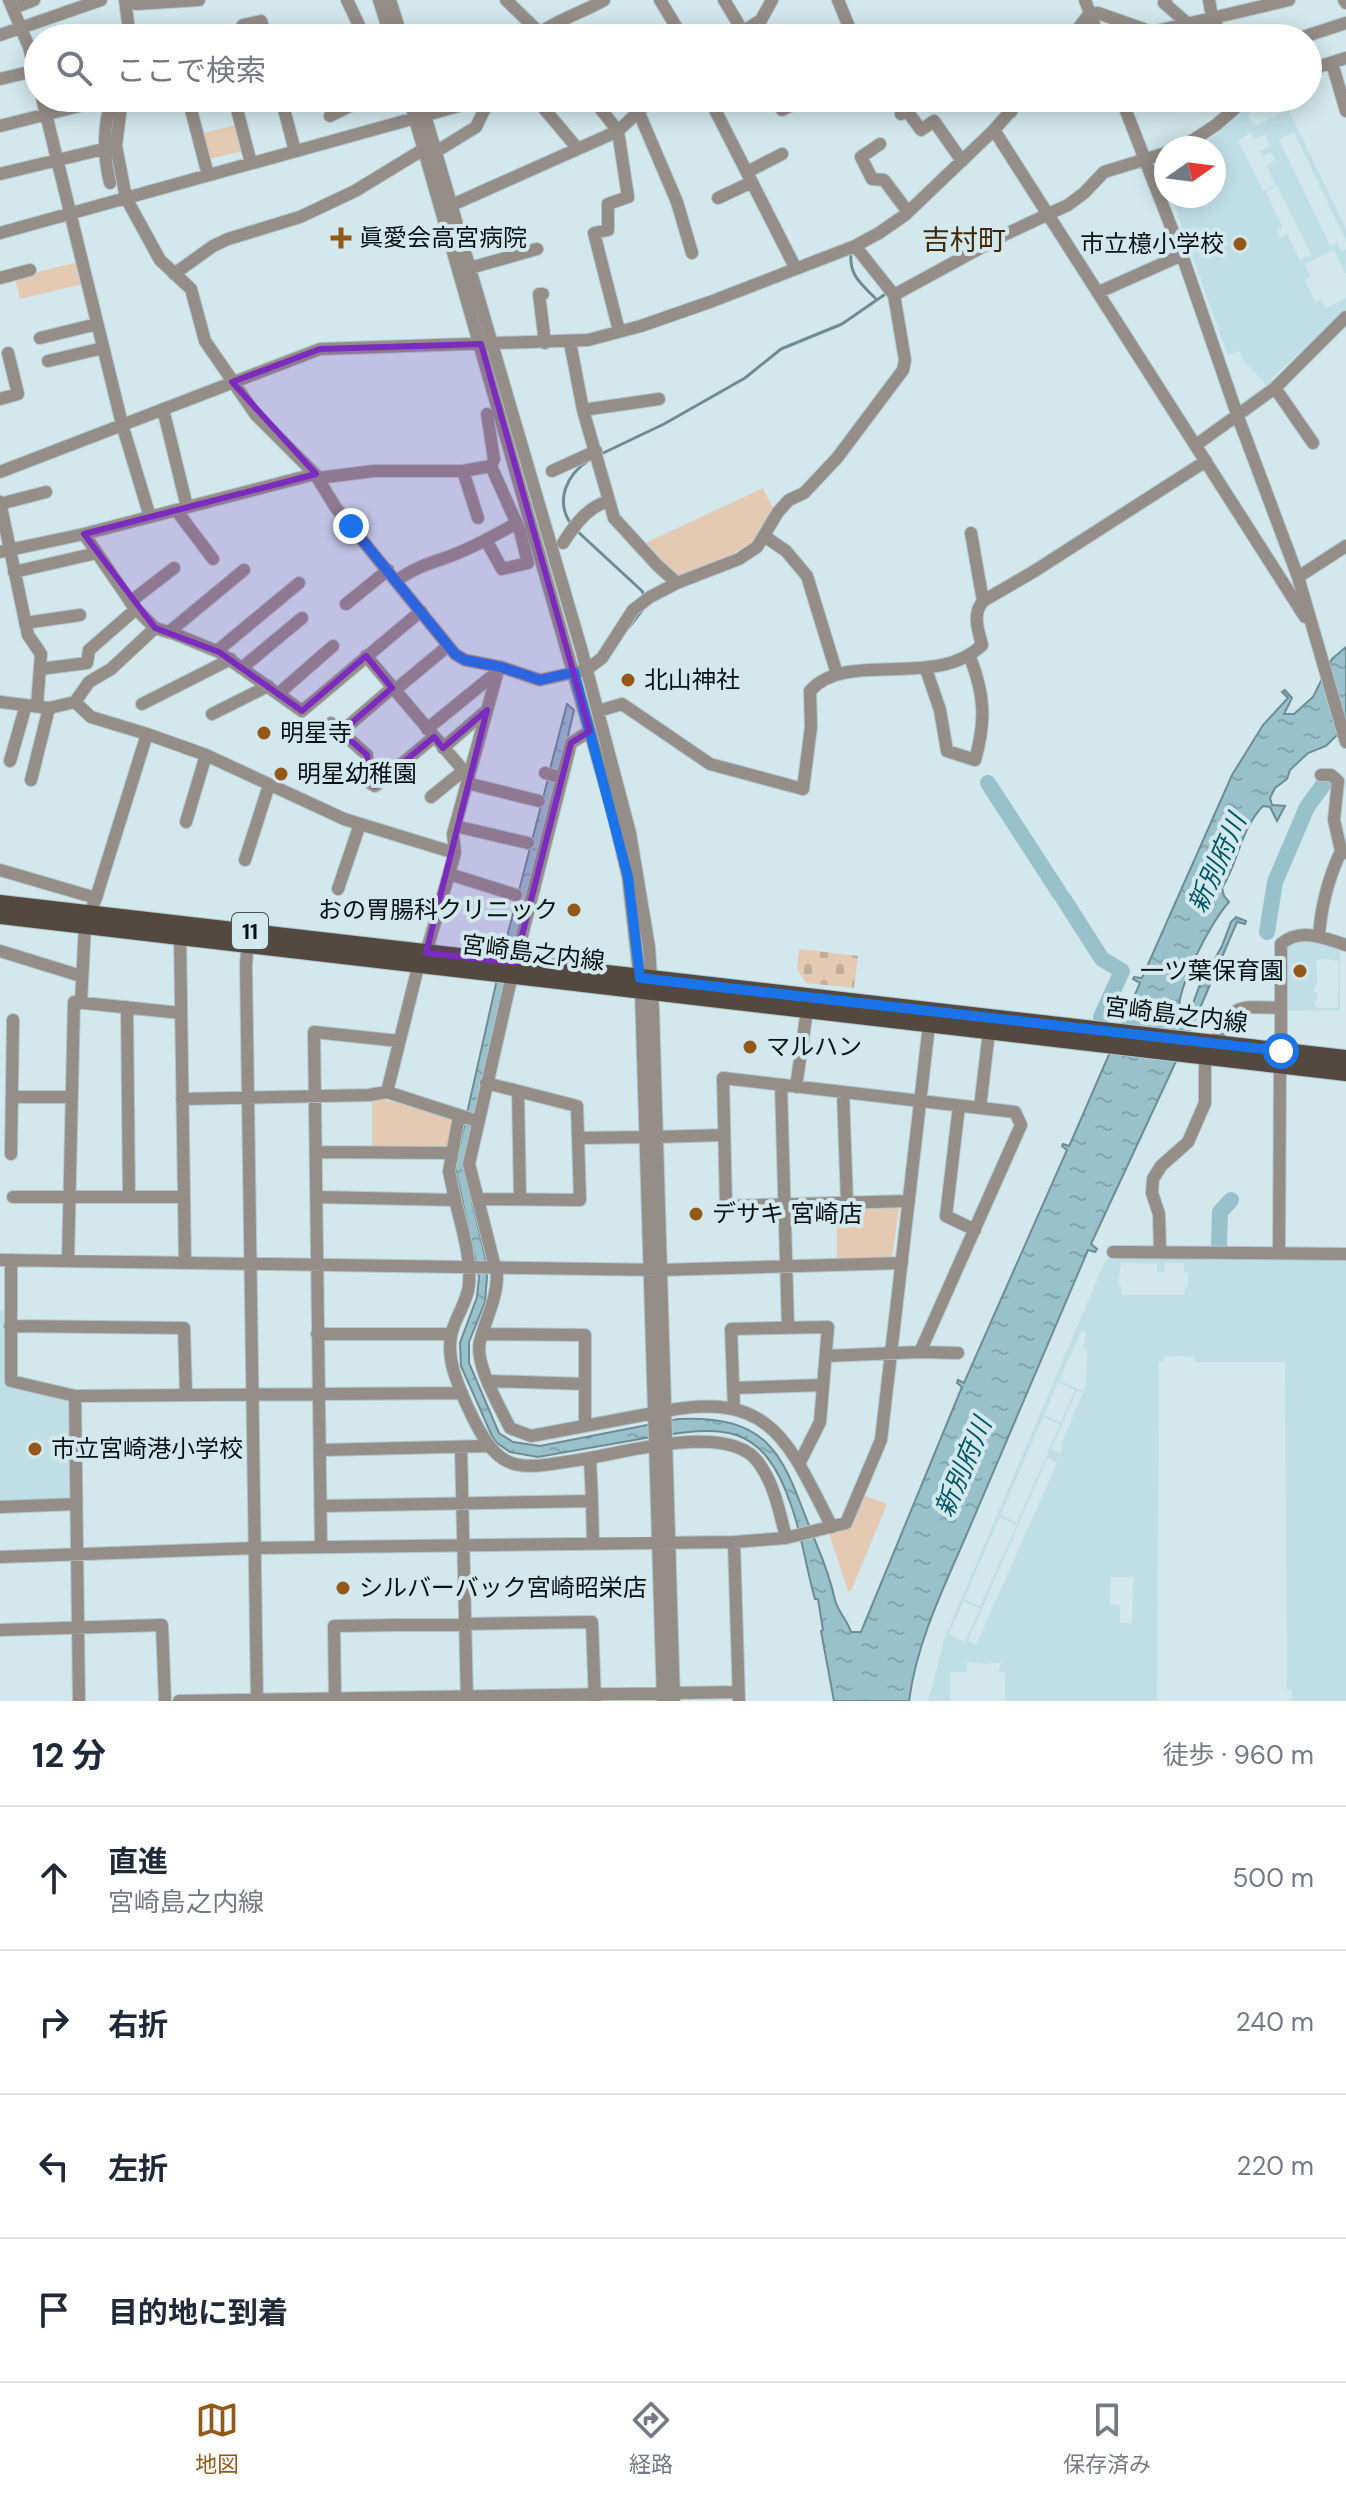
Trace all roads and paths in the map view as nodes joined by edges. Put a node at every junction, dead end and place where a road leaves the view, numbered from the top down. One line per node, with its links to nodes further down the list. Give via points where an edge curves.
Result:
1 (34, 0): 18 (street)
2 (101, 0): 24 (street)
3 (199, 0): 17 (street)
4 (347, 0): 27 (street)
5 (379, 0): 28 (street)
6 (390, 0): 29 (street)
7 (506, 0): 19 (street)
8 (604, 0): 31 (street)
9 (660, 0): 32 (street)
10 (724, 0): 33 (street)
11 (772, 0): 34 (street)
12 (838, 0): 35 (street)
13 (1085, 0): 20 (street)
14 (1166, 0): 22 (street)
15 (1209, 0): 21 (street)
16 (1289, 0): 21 (street)
17 (132, 1): 25 (street); 26 (street)
18 (11, 4): 39 (street)
19 (522, 6): 30 (street)
20 (1094, 9): 36 (street)
21 (1212, 17): 22 (street); 38 (street)
22 (1187, 23): 37 (street)
23 (1346, 23): 40 (street)
24 (31, 24)
25 (131, 24)
26 (134, 24)
27 (358, 24)
28 (387, 24)
29 (398, 24)
30 (533, 24)
31 (563, 24)
32 (675, 24)
33 (738, 24)
34 (757, 24)
35 (848, 24)
36 (1132, 24)
37 (1183, 24)
38 (1216, 24)
39 (22, 27): 41 (street); 42 (street)
40 (1322, 31)
41 (24, 33)
42 (0, 35)
43 (1346, 58): 44 (street)
44 (1332, 63): 45 (street); 48 (street)
45 (1322, 66)
46 (24, 76): 47 (street)
47 (0, 79)
48 (1346, 111)
49 (54, 112): 70 (street)
50 (108, 112): 79 (street)
51 (119, 112): 79 (street)
52 (192, 112): 90 (street)
53 (238, 112): 88 (street)
54 (285, 112): 82 (street)
55 (338, 112): 72 (street)
56 (418, 112): 73 (street)
57 (420, 112): 73 (street)
58 (435, 112): 73 (street)
59 (483, 112): 81 (street, via 476,127)
60 (547, 112): 80 (street)
61 (603, 112): 76 (street)
62 (716, 112): 91 (street)
63 (905, 112): 71 (street)
64 (908, 112): 87 (street, via 921,130 934,121)
65 (1011, 112): 75 (street)
66 (1127, 112): 85 (street)
67 (1133, 112): 85 (street)
68 (1231, 112): 77 (street)
69 (639, 113): 76 (street); 102 (street, via 677,202)
70 (46, 114): 74 (street); 86 (street)
71 (901, 114)
72 (330, 116)
73 (420, 116): 81 (street); 82 (street)
74 (0, 126)
75 (994, 130): 87 (street); 98 (street)
76 (618, 131): 80 (street); 114 (street, via 628,197 608,204 608,230 594,233)
77 (1199, 136)
78 (880, 144): 96 (street, via 861,157 872,179 884,180)
79 (110, 147): 86 (street); 92 (street); 93 (street)
80 (578, 149): 95 (street)
81 (430, 150): 95 (street); 107 (street, via 300,217 213,246); 118 (street)
82 (295, 151): 88 (street)
83 (782, 154): 91 (street)
84 (1154, 157): 85 (street)
85 (1146, 159): 98 (street, via 1104,172 1076,200); 103 (street)
86 (57, 160): 89 (street); 97 (street)
87 (962, 161): 96 (street)
88 (251, 163): 90 (street)
89 (0, 174)
90 (208, 175): 93 (street)
91 (749, 177): 94 (street); 105 (street)
92 (110, 183)
93 (126, 198): 97 (street); 107 (street, via 160,260)
94 (718, 198)
95 (452, 205): 104 (street)
96 (908, 212): 100 (street)
97 (70, 213): 99 (street); 113 (street)
98 (1049, 213): 109 (street); 111 (street)
99 (0, 233)
100 (855, 246): 105 (street); 111 (street)
101 (537, 249): 104 (street)
102 (692, 253)
103 (1182, 255): 109 (street); 129 (street)
104 (470, 268): 118 (street)
105 (796, 269): 114 (street)
106 (30, 270): 108 (street)
107 (174, 274): 122 (street, via 191,289 205,341)
108 (0, 278)
109 (1099, 292): 132 (street)
110 (543, 294): 117 (street)
111 (894, 295): 149 (street, via 905,360 899,376 837,458 804,493 789,500)
112 (1346, 317): 123 (street)
113 (97, 324): 115 (street); 119 (street)
114 (619, 331): 116 (street)
115 (40, 338)
116 (570, 342): 117 (street); 127 (street)
117 (545, 343): 118 (street)
118 (486, 344): 122 (street, via 320,349); 183 (street)
119 (103, 348): 121 (street); 130 (street)
120 (8, 353): 124 (street, via 18,394)
121 (48, 361)
122 (232, 382): 126 (street); 139 (street, via 256,415)
123 (1275, 388): 129 (street); 131 (street)
124 (0, 399)
125 (659, 399): 127 (street)
126 (163, 409): 130 (street); 143 (street)
127 (583, 410): 133 (street)
128 (487, 414): 135 (street)
129 (1238, 417): 132 (street); 160 (street)
130 (122, 424): 138 (street); 144 (street)
131 (1313, 443)
132 (1196, 445): 134 (street)
133 (597, 455): 137 (street); 141 (street)
134 (1206, 461): 163 (street); 171 (street)
135 (491, 466): 136 (street); 146 (street)
136 (463, 471): 139 (street); 145 (street)
137 (552, 471)
138 (0, 472)
139 (317, 476): 143 (street); 159 (street, via 336,508)
140 (46, 492): 142 (street)
141 (609, 501): 151 (street, via 591,509); 162 (street, via 614,518)
142 (0, 503): 153 (street)
143 (181, 508): 144 (street); 155 (street)
144 (150, 517): 148 (street)
145 (478, 518)
146 (517, 523): 150 (street); 150 (street, via 528,563 502,569)
147 (971, 533): 163 (street)
148 (84, 534): 153 (street); 154 (street)
149 (764, 536): 162 (street, via 739,559); 184 (street, via 786,551 807,576)
150 (486, 540): 159 (street)
151 (563, 543)
152 (1346, 546): 160 (street)
153 (5, 551): 158 (street)
154 (97, 553): 158 (street); 165 (street)
155 (213, 559)
156 (174, 568): 165 (street)
157 (244, 570): 172 (street)
158 (14, 572): 169 (street)
159 (392, 575): 164 (street); 166 (street)
160 (1298, 577): 171 (street)
161 (299, 583): 175 (street)
162 (677, 583): 183 (street, via 633,610 602,658)
163 (983, 601): 177 (street, via 976,619 982,645)
164 (346, 604)
165 (133, 605): 170 (street); 180 (street, via 89,650 87,663)
166 (421, 611): 174 (street); 176 (street)
167 (80, 615): 169 (street)
168 (302, 618): 179 (street)
169 (25, 623): 180 (street, via 41,654)
170 (155, 628): 172 (street); 188 (street, via 89,682)
171 (1313, 630): 197 (street)
172 (169, 632): 175 (street)
173 (333, 646): 186 (street)
174 (448, 646): 182 (street, via 465,660); 185 (street)
175 (217, 651): 178 (street)
176 (366, 656): 185 (street); 186 (street, via 302,711)
177 (970, 657): 181 (street); 181 (street, via 984,723 975,760 947,751)
178 (231, 659): 179 (street); 189 (street)
179 (243, 667): 186 (street)
180 (40, 669): 190 (street)
181 (926, 669): 184 (street)
182 (498, 670): 183 (street, via 540,680); 191 (street); 195 (street)
183 (580, 671): 192 (street); 194 (street)
184 (837, 674): 192 (street, via 810,691 803,789 710,764 622,704)
185 (394, 689): 195 (street); 195 (street, via 336,727 367,755 368,782 375,786)
186 (273, 690): 193 (street)
187 (0, 702): 190 (street)
188 (75, 702): 190 (street); 196 (street, via 91,717)
189 (142, 704)
190 (37, 707): 200 (street); 205 (street)
191 (487, 710): 198 (street); 203 (street)
192 (598, 711): 231 (street, via 630,833 649,947)
193 (212, 714)
194 (590, 731): 204 (street, via 571,743); 231 (street, via 628,877)
195 (431, 733): 198 (street)
196 (147, 734): 199 (street); 221 (street)
197 (1346, 742)
198 (443, 748): 203 (street)
199 (206, 755): 206 (street); 209 (street)
200 (10, 761)
201 (545, 773): 204 (street)
202 (1321, 775): 213 (street, via 1338,781 1334,820)
203 (466, 777): 207 (street); 208 (street); 211 (street)
204 (562, 778): 229 (street)
205 (31, 780)
206 (269, 785): 210 (street); 215 (street)
207 (431, 797)
208 (539, 801)
209 (186, 822)
210 (360, 824): 214 (street); 218 (street)
211 (455, 826): 212 (street); 214 (street)
212 (528, 843)
213 (1344, 852): 224 (street, via 1328,884)
214 (455, 853): 217 (street)
215 (245, 860)
216 (0, 870): 221 (street)
217 (449, 874): 219 (street); 228 (street)
218 (338, 889)
219 (516, 895)
220 (0, 903): 221 (main road, 宮崎島之内線 / 11)
221 (91, 911): 222 (main road, 宮崎島之内線 / 11); 223 (main road, 宮崎島之内線 / 11); 225 (main road, 宮崎島之内線 / 11); 230 (street)
222 (0, 916)
223 (180, 936): 225 (main road, 宮崎島之内線 / 11); 236 (street)
224 (1319, 936): 226 (street); 234 (street, via 1288,938 1281,944)
225 (248, 937): 228 (main road, 宮崎島之内線 / 11); 252 (street)
226 (1346, 945)
227 (0, 951): 230 (street)
228 (422, 958): 229 (main road, 宮崎島之内線 / 11); 241 (street)
229 (508, 968): 231 (main road, 宮崎島之内線 / 11); 246 (street)
230 (81, 976): 232 (street)
231 (646, 985): 235 (main road, 宮崎島之内線 / 11); 240 (main road, 宮崎島之内線 / 11); 263 (street)
232 (81, 1003): 233 (street); 255 (street, via 74,1002)
233 (127, 1007): 236 (street); 270 (street)
234 (1281, 1008): 242 (street, via 1235,1009); 243 (street)
235 (807, 1010): 238 (main road, 宮崎島之内線 / 11); 248 (street)
236 (181, 1013): 256 (street)
237 (13, 1020): 254 (street)
238 (929, 1025): 239 (main road, 宮崎島之内線 / 11); 257 (street)
239 (989, 1031): 240 (main road, 宮崎島之内線 / 11); 259 (street)
240 (1111, 1038): 242 (main road, 宮崎島之内線 / 11)
241 (399, 1041): 250 (street); 253 (street, via 314,1032)
242 (1204, 1050): 243 (main road, 宮崎島之内線 / 11); 281 (street, via 1205,1103 1188,1142 1153,1179)
243 (1281, 1058): 244 (main road, 宮崎島之内線 / 11); 245 (main road, 宮崎島之内線 / 11); 282 (street)
244 (1346, 1058)
245 (1346, 1073)
246 (486, 1083): 249 (street); 261 (street)
247 (781, 1085): 248 (street); 262 (street, via 723,1078); 278 (street)
248 (796, 1087): 251 (street)
249 (518, 1091): 264 (street, via 577,1106); 274 (street)
250 (387, 1092): 253 (street); 260 (street)
251 (843, 1092): 257 (street); 277 (street)
252 (248, 1096): 253 (street); 256 (street); 288 (street)
253 (314, 1096): 265 (street)
254 (12, 1097): 255 (street); 267 (street)
255 (72, 1097): 269 (street)
256 (182, 1099): 271 (street)
257 (920, 1101): 258 (street); 276 (street)
258 (959, 1106): 259 (street); 279 (street, via 946,1216)
259 (980, 1108): 279 (street, via 1015,1112 1021,1125)
260 (461, 1117): 261 (street); 266 (street)
261 (477, 1121): 273 (street, via 469,1164)
262 (723, 1135): 263 (street); 278 (street, via 726,1206)
263 (651, 1137): 264 (street); 293 (street)
264 (578, 1138): 274 (street, via 580,1200)
265 (317, 1152): 266 (street); 272 (street)
266 (451, 1153): 275 (street)
267 (11, 1154)
268 (13, 1197): 269 (street)
269 (70, 1197): 270 (street); 285 (street)
270 (129, 1197): 271 (street)
271 (184, 1197): 286 (street)
272 (317, 1197): 275 (street); 289 (street)
273 (479, 1199): 274 (street); 292 (street)
274 (520, 1199)
275 (455, 1200): 291 (street)
276 (909, 1201): 277 (street); 287 (street)
277 (847, 1202): 278 (street)
278 (785, 1203): 290 (street)
279 (975, 1230): 299 (street)
280 (1113, 1252): 281 (street)
281 (1160, 1252): 282 (street)
282 (1279, 1253): 283 (street)
283 (1346, 1254)
284 (5, 1260): 285 (street); 294 (street)
285 (68, 1261): 286 (street)
286 (185, 1263): 288 (street)
287 (902, 1263): 290 (street); 300 (street)
288 (250, 1264): 289 (street); 307 (street)
289 (317, 1265): 291 (street); 296 (street)
290 (787, 1267): 293 (street); 295 (street)
291 (472, 1268): 292 (street); 297 (street, via 467,1300)
292 (493, 1268): 293 (street); 298 (street, via 497,1287)
293 (654, 1270): 313 (street)
294 (10, 1326): 309 (street, via 184,1328); 311 (street, via 11,1381)
295 (788, 1328): 302 (street, via 828,1327); 306 (street, via 731,1329)
296 (317, 1334): 297 (street); 310 (street)
297 (451, 1334): 308 (street, via 450,1355)
298 (484, 1334): 303 (street, via 479,1355); 304 (street, via 585,1335)
299 (920, 1352): 300 (street); 301 (street)
300 (891, 1353): 302 (street); 326 (street, via 881,1440 846,1523)
301 (958, 1353)
302 (826, 1356): 305 (street)
303 (488, 1381): 304 (street); 314 (street, via 510,1428 531,1436)
304 (585, 1384): 314 (street)
305 (823, 1385): 306 (street); 320 (street, via 820,1422)
306 (733, 1388): 312 (street)
307 (252, 1393): 309 (street); 310 (street); 333 (street)
308 (462, 1393): 310 (street); 316 (street)
309 (186, 1394): 311 (street)
310 (319, 1394): 318 (street)
311 (75, 1396): 323 (street)
312 (734, 1409): 313 (street, via 697,1406); 320 (street, via 767,1423)
313 (659, 1414): 314 (street); 315 (street)
314 (585, 1426)
315 (660, 1444): 319 (street); 327 (street, via 713,1442 751,1454); 328 (street)
316 (488, 1446): 317 (street); 319 (street, via 497,1456 520,1465)
317 (461, 1447): 318 (street); 322 (street)
318 (321, 1450): 324 (street)
319 (590, 1458): 321 (street)
320 (799, 1464): 326 (street)
321 (592, 1501): 322 (street); 330 (street)
322 (461, 1503): 324 (street); 331 (street)
323 (76, 1504): 325 (street); 334 (street)
324 (321, 1506): 332 (street)
325 (0, 1507)
326 (832, 1527): 327 (street)
327 (791, 1537): 329 (street)
328 (663, 1542): 329 (street); 330 (street); 344 (street)
329 (734, 1542): 339 (street)
330 (593, 1544): 331 (street)
331 (462, 1546): 332 (street); 336 (street)
332 (321, 1547): 333 (street)
333 (255, 1548): 334 (street); 345 (street)
334 (77, 1555): 335 (street); 337 (street)
335 (0, 1557)
336 (464, 1623): 340 (street, via 334,1626); 341 (street); 343 (street, via 592,1622)
337 (78, 1627): 338 (street); 346 (street); 347 (street, via 162,1625)
338 (0, 1630)
339 (738, 1696): 344 (street)
340 (335, 1698): 341 (street); 345 (street)
341 (467, 1698): 342 (street)
342 (525, 1698): 343 (street)
343 (594, 1698): 344 (street)
344 (669, 1698)
345 (257, 1700): 348 (street)
346 (79, 1701)
347 (165, 1701)
348 (179, 1701)

